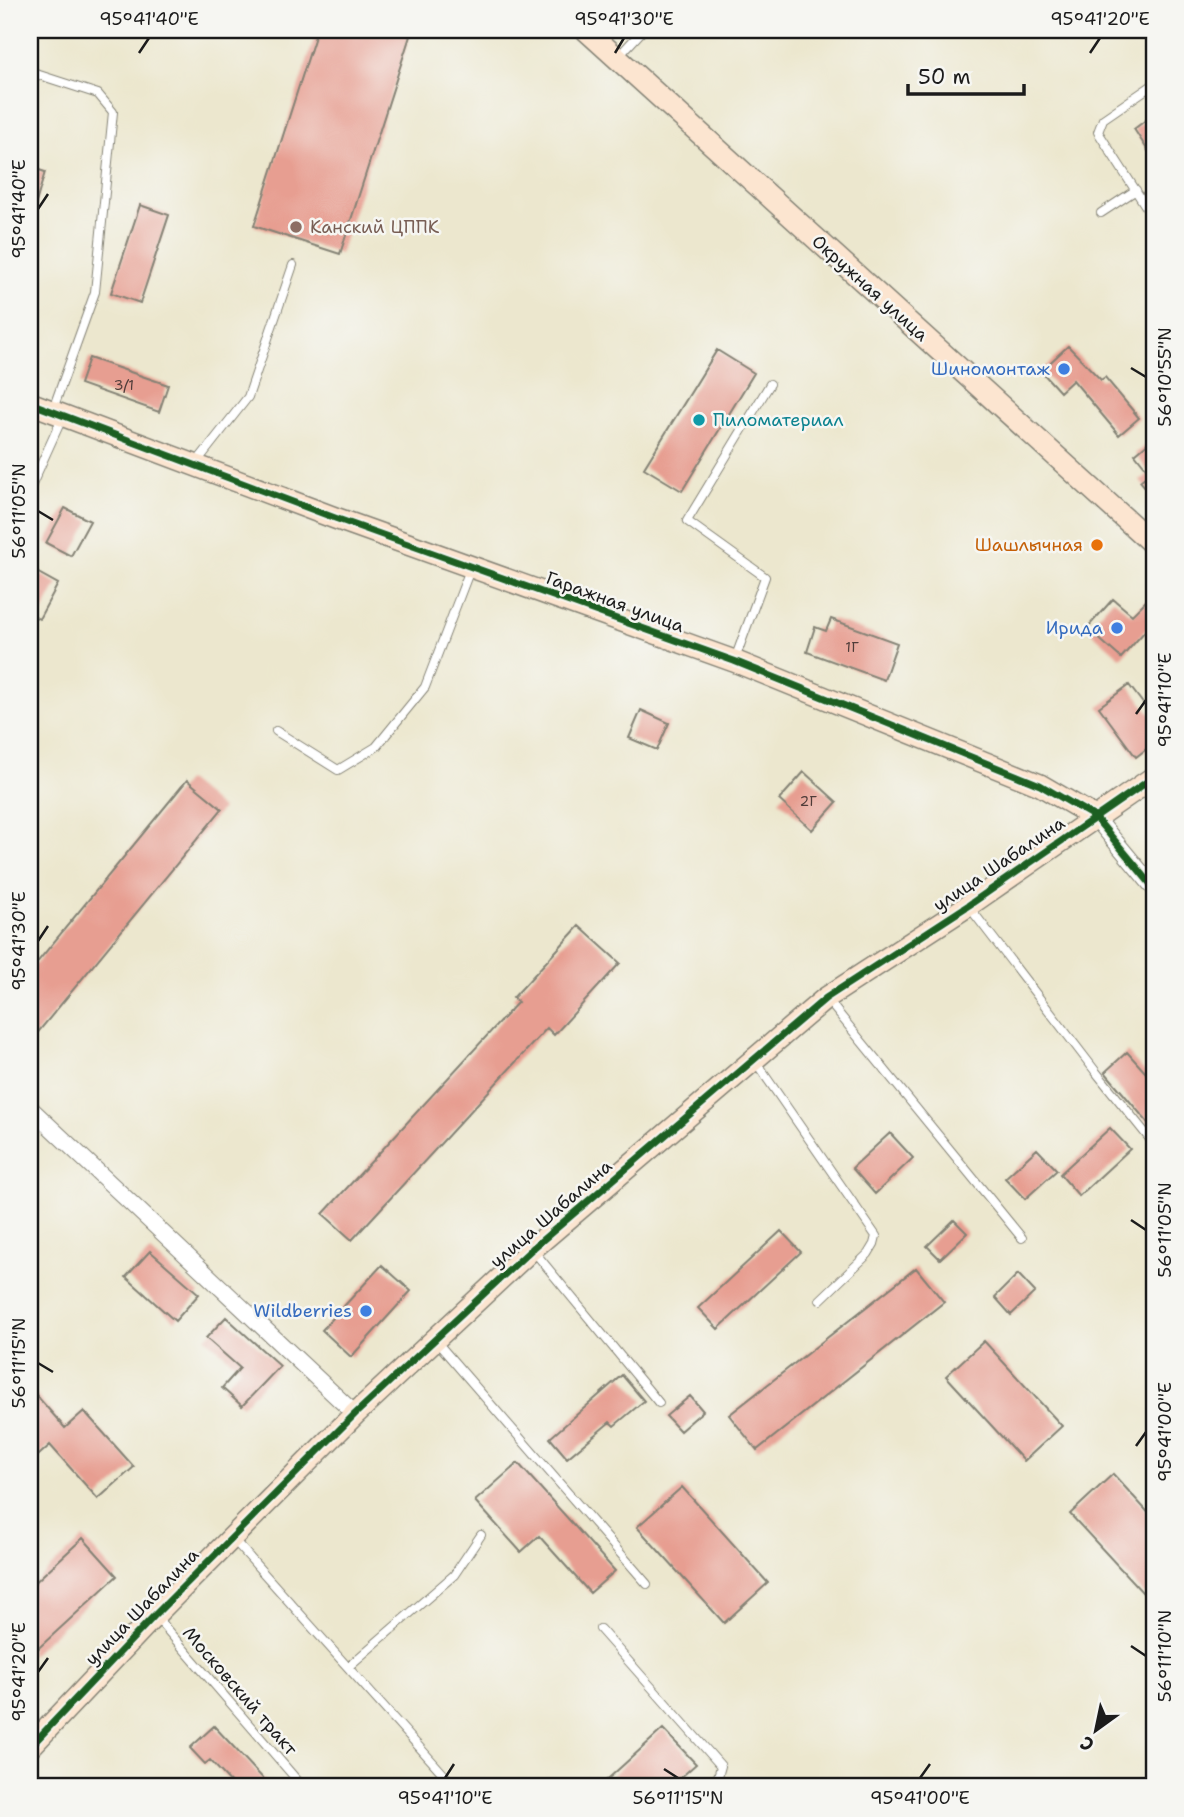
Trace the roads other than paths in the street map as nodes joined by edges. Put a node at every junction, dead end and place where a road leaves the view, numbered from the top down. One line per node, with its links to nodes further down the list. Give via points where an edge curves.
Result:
1 (586, 30): 3 (street, Окружная улица)
2 (643, 30): 3 (lane)
3 (617, 58): 15 (street, Окружная улица)
4 (30, 72): 12 (lane, via 98,94 113,112 95,292)
5 (1154, 85): 6 (lane, via 1103,118 1098,132)
6 (1136, 190): 7 (lane); 8 (lane)
7 (1101, 213)
8 (1154, 219)
9 (293, 265): 13 (lane, via 248,397)
10 (770, 384): 17 (lane, via 687,521 765,577)
11 (30, 403): 12 (street, Гаражная улица)
12 (58, 414): 13 (street, Гаражная улица); 14 (lane)
13 (194, 465): 16 (street, Гаражная улица)
14 (30, 489)
15 (1152, 539)
16 (471, 567): 17 (street, Гаражная улица); 18 (lane, via 425,687 376,747 338,770)
17 (734, 661): 20 (street, Гаражная улица, via 1040,785)
18 (276, 731)
19 (1154, 777): 20 (street, улица Шабалина)
20 (1096, 817): 21 (street, Гаражная улица); 22 (street, улица Шабалина)
21 (1154, 888)
22 (969, 905): 23 (street, улица Шабалина); 26 (lane)
23 (826, 998): 24 (street, улица Шабалина); 27 (lane)
24 (753, 1059): 28 (street, улица Шабалина); 29 (lane, via 876,1236 868,1254)
25 (30, 1108): 32 (street)
26 (1154, 1144)
27 (1022, 1238)
28 (532, 1250): 30 (street, улица Шабалина); 31 (lane)
29 (820, 1300)
30 (435, 1340): 32 (street, улица Шабалина); 35 (lane)
31 (659, 1403)
32 (355, 1414): 34 (street, улица Шабалина)
33 (481, 1535): 38 (lane, via 454,1575)
34 (232, 1538): 36 (street, улица Шабалина); 38 (lane)
35 (647, 1584)
36 (154, 1616): 39 (street, улица Шабалина); 40 (lane, Московский тракт)
37 (600, 1629): 42 (lane, via 721,1766)
38 (348, 1667): 41 (lane)
39 (30, 1746)
40 (303, 1787)
41 (456, 1787)
42 (715, 1787)

